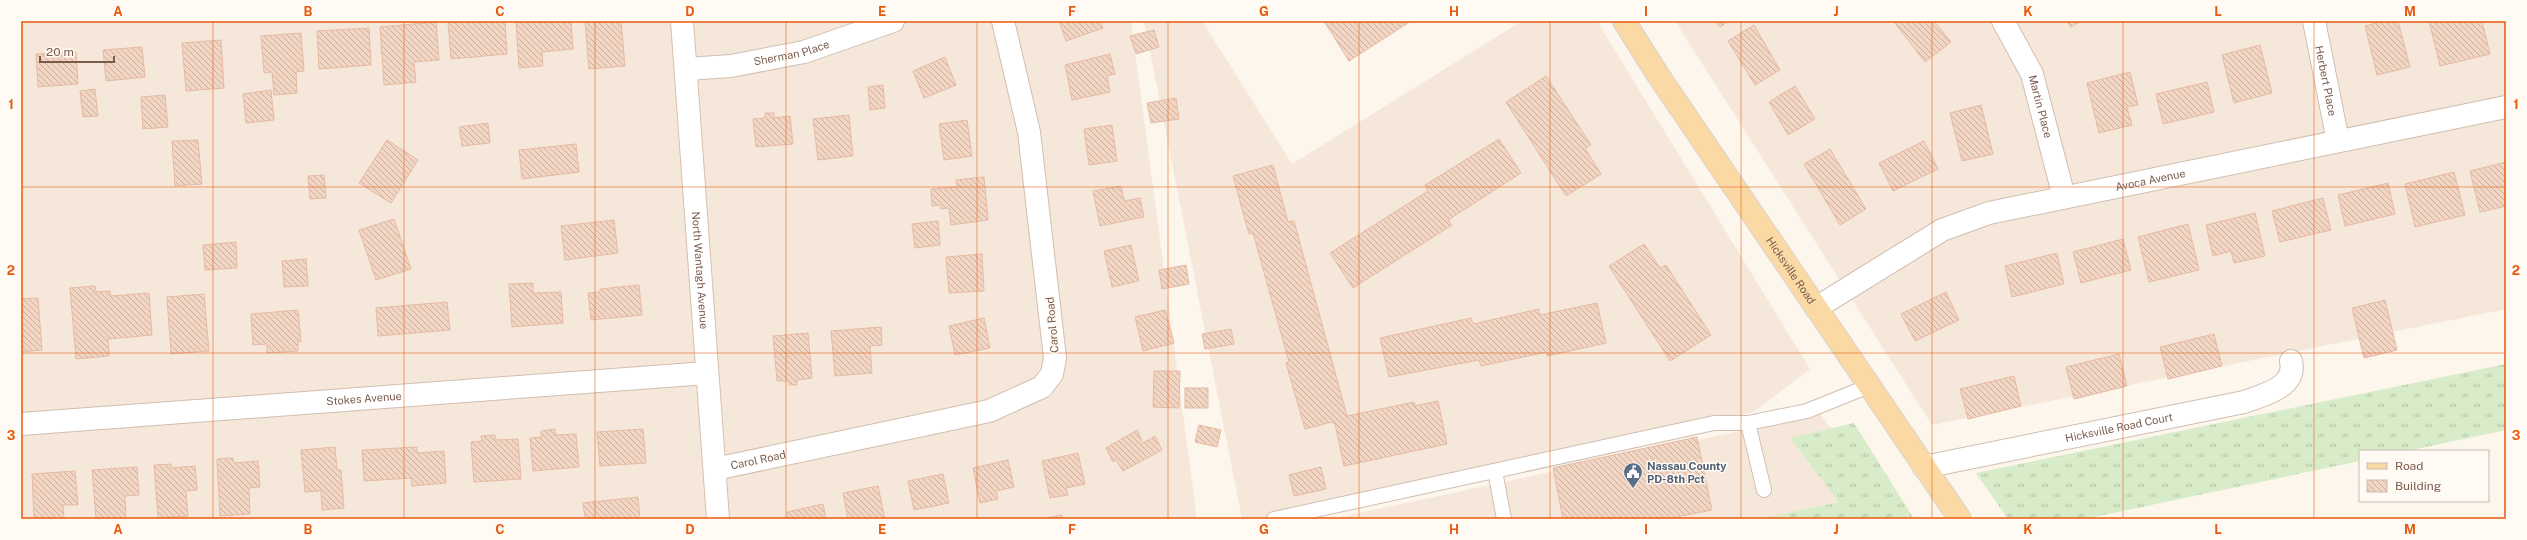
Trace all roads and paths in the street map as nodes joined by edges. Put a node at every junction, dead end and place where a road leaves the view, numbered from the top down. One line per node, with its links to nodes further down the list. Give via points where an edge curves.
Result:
1 (682, 21): 7 (street, North Wantagh Avenue)
2 (893, 21): 7 (street, Sherman Place, via 804,52 731,66)
3 (1003, 21): 18 (street, Carol Road, via 1030,132 1055,350 1052,374 1042,387 989,411)
4 (1624, 21): 11 (main road, Hicksville Road)
5 (2003, 21): 10 (street, Martin Place, via 2032,74)
6 (2314, 21): 9 (street, Herbert Place)
7 (687, 69): 13 (street, North Wantagh Avenue)
8 (2506, 106): 9 (street, Avoca Avenue)
9 (2338, 141): 10 (street, Avoca Avenue)
10 (2064, 197): 11 (street, Avoca Avenue, via 1989,213 1942,230)
11 (1816, 308): 14 (main road, Hicksville Road)
12 (2291, 361): 17 (street, Hicksville Road Court, via 2292,374 2289,380 2270,392 2244,402)
13 (707, 373): 16 (street, Stokes Avenue); 18 (street, North Wantagh Avenue)
14 (1869, 386): 15 (lane, via 1807,411); 17 (main road, Hicksville Road)
15 (1748, 423): 19 (lane, via 1714,423); 20 (lane)
16 (21, 424)
17 (1924, 467): 24 (main road, Hicksville Road)
18 (715, 469): 21 (street, North Wantagh Avenue)
19 (1495, 471): 22 (lane); 23 (lane)
20 (1764, 490)
21 (718, 519)
22 (1274, 519)
23 (1504, 519)
24 (1960, 519)

